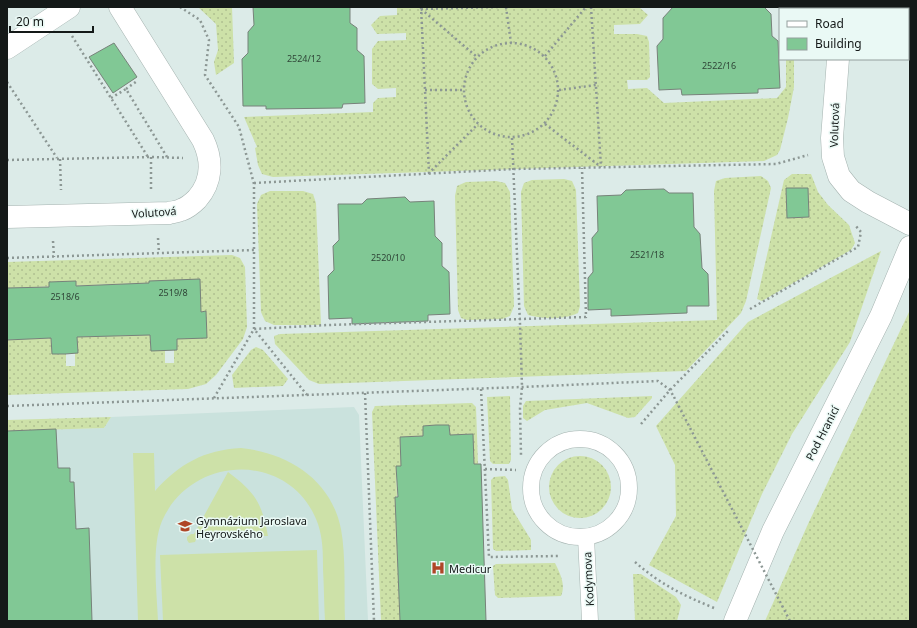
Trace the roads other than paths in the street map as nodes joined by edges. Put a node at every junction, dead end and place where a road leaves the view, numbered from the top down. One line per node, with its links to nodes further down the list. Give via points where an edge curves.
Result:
1 (120, 7): 5 (street, Volutová, via 203,140 210,160 209,178 205,187 193,204 169,213)
2 (64, 10): 3 (street)
3 (7, 48)
4 (838, 60): 6 (street, Volutová, via 832,138 833,157 839,176 851,191)
5 (7, 217)
6 (910, 224)
7 (910, 247): 9 (street, Pod Hranicí, via 881,316 773,531)
8 (586, 537): 8 (lane, Kodymova, via 602,532 616,522 626,507 629,490 627,473 619,458 607,446 591,439 574,438 546,451 536,463 530,493 534,509 543,522 555,531 570,536); 10 (lane, Kodymova)
9 (736, 619)
10 (590, 621)

